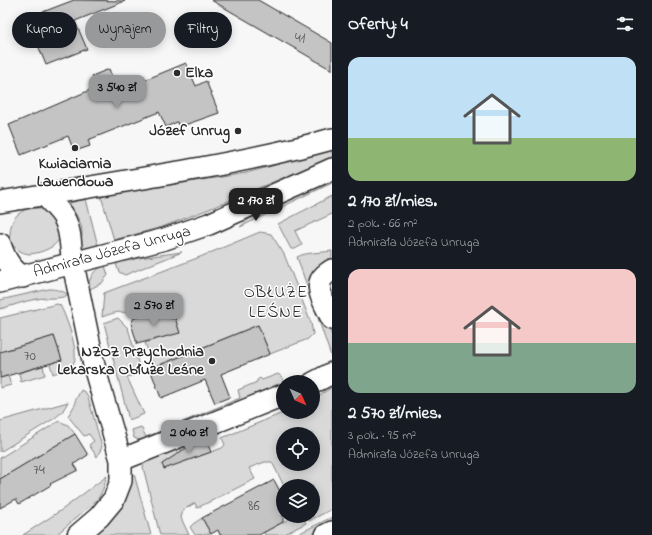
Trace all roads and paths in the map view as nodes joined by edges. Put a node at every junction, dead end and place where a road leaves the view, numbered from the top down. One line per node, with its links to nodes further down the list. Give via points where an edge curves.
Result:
1 (332, 140): 3 (street, via 296,150 175,173)
2 (332, 169): 6 (street, Admirała Józefa Unruga, via 209,224 166,239)
3 (44, 194): 4 (street); 6 (street, via 64,217 70,234)
4 (0, 203)
5 (0, 244): 8 (street, via 5,258 14,271)
6 (73, 264): 8 (street, Admirała Józefa Unruga); 14 (street, via 95,370)
7 (332, 270): 10 (street, via 323,276 319,285 320,294)
8 (24, 276): 9 (street, Admirała Józefa Unruga)
9 (0, 282)
10 (332, 318)
11 (332, 372): 12 (street)
12 (320, 379)
13 (276, 398): 14 (street)
14 (121, 460): 16 (street, via 121,481 114,499 99,517)
15 (332, 532): 17 (street)
16 (78, 535)
17 (326, 535)

